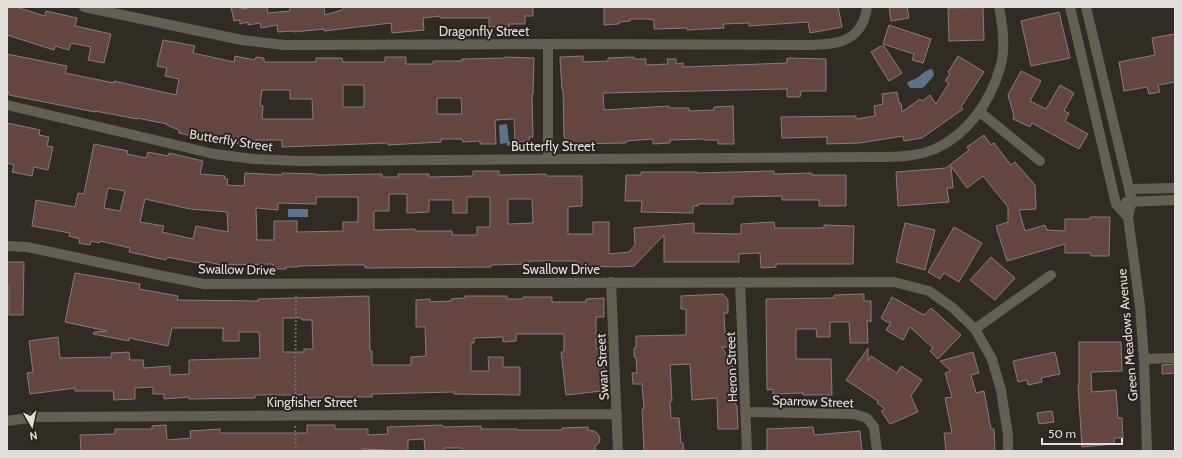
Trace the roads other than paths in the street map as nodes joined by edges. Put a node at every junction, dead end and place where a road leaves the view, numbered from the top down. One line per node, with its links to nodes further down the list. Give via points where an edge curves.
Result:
1 (84, 7): 6 (street, Dragonfly Street)
2 (868, 7): 7 (street, Dragonfly Street, via 864,22 853,37 834,44)
3 (999, 7): 11 (street, Butterfly Street, via 1003,42 1000,67)
4 (1070, 7): 9 (street)
5 (1086, 7): 8 (street, Green Meadows Avenue)
6 (125, 11): 7 (street, Dragonfly Street, via 242,40 284,45)
7 (548, 44): 12 (street)
8 (1107, 95): 9 (street); 15 (street, Green Meadows Avenue)
9 (1091, 100): 18 (street)
10 (7, 105): 12 (street, Butterfly Street, via 214,154 254,159)
11 (980, 112): 12 (street, Butterfly Street, via 960,134 935,149 909,156); 13 (street)
12 (548, 159)
13 (1040, 161)
14 (1175, 188): 15 (street)
15 (1130, 189): 17 (street, Green Meadows Avenue)
16 (1175, 200): 17 (street)
17 (1132, 201): 18 (street); 19 (street, Green Meadows Avenue)
18 (1116, 204): 19 (street)
19 (1128, 217): 26 (street, Green Meadows Avenue)
20 (7, 246): 22 (street, Swallow Drive, via 27,246 204,284)
21 (1051, 275): 24 (street)
22 (611, 282): 23 (street, Swallow Drive); 28 (street, Swan Street)
23 (740, 282): 24 (street, Swallow Drive, via 894,282 929,291 953,308); 27 (street, Heron Street)
24 (974, 329): 33 (street, Swallow Drive, via 992,358 1001,390)
25 (1175, 358): 26 (street)
26 (1144, 359): 34 (street, Green Meadows Avenue)
27 (746, 412): 31 (street, Heron Street); 32 (street, Sparrow Street, via 854,414 867,418 874,427)
28 (617, 414): 29 (street, Kingfisher Street, via 36,417); 30 (street, Swan Street)
29 (7, 421)
30 (618, 451)
31 (747, 451)
32 (877, 451)
33 (1008, 451)
34 (1147, 451)

